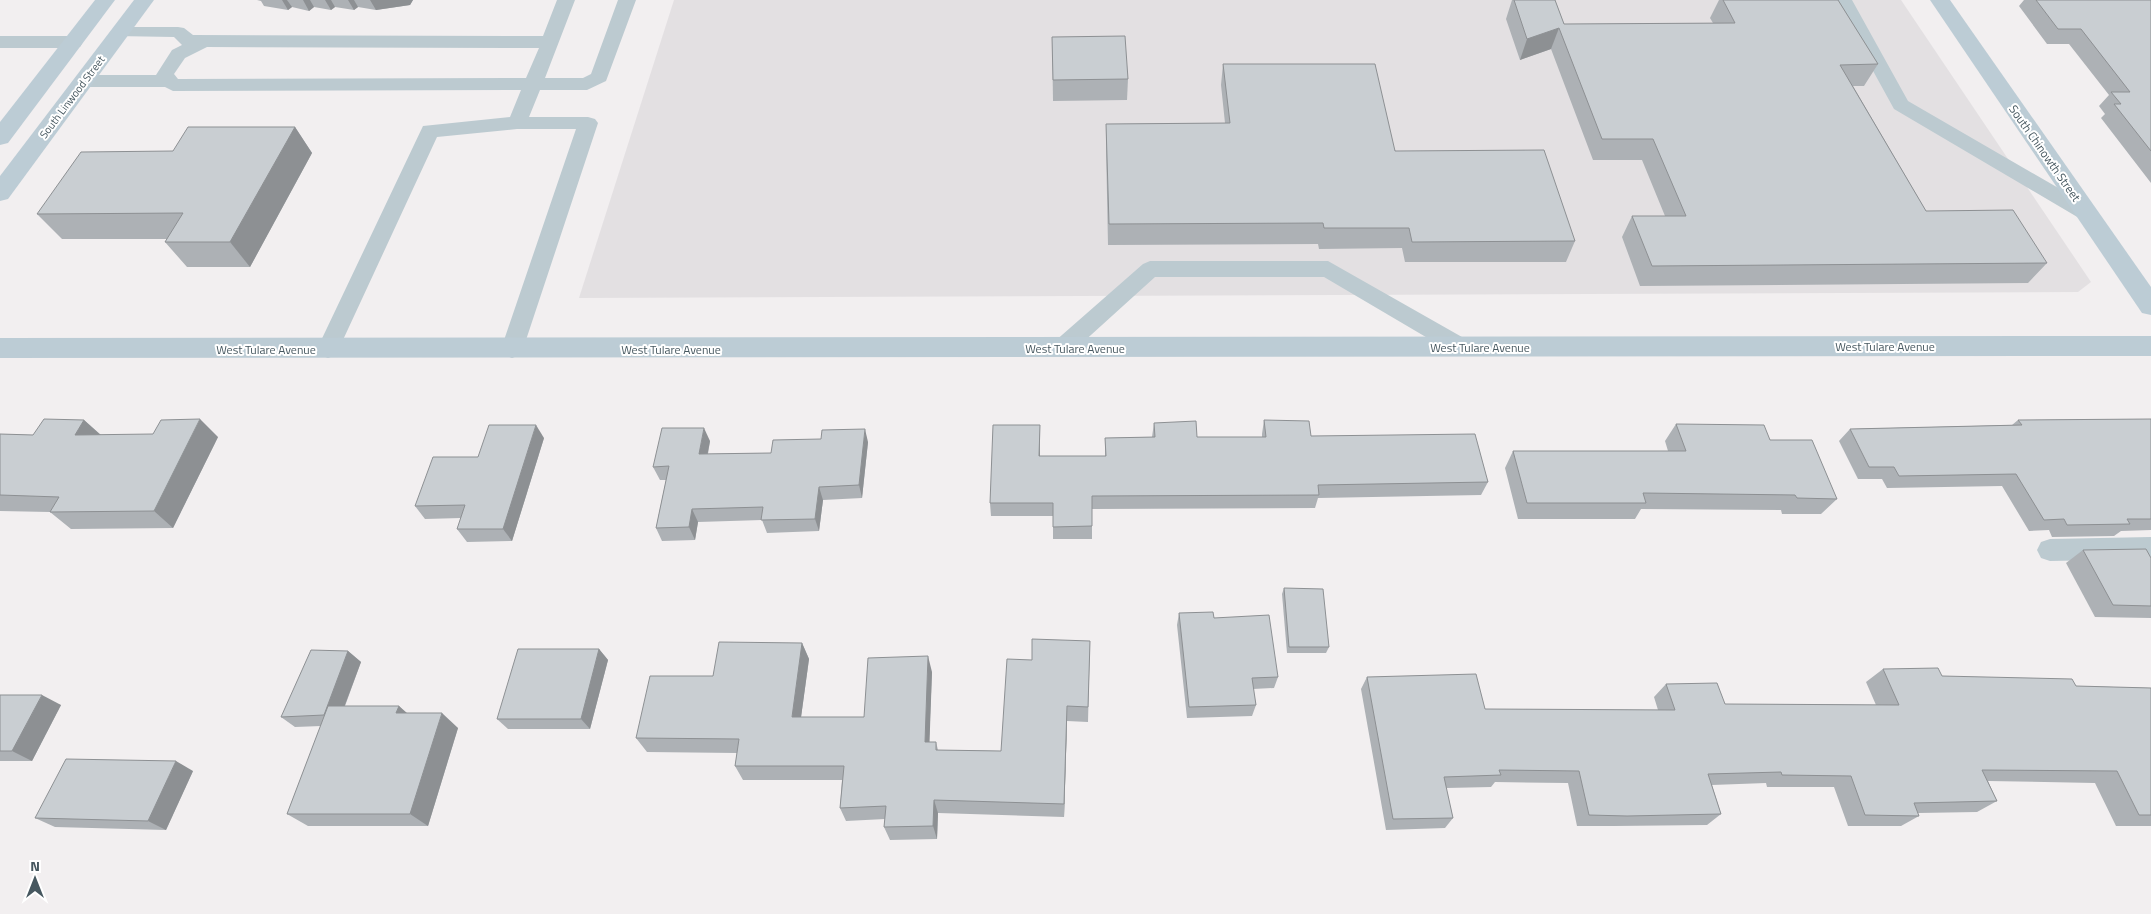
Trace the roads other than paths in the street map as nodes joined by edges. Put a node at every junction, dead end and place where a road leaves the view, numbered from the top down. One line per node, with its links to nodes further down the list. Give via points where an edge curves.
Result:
1 (105, 0): 10 (street)
2 (566, 0): 11 (lane)
3 (627, 0): 14 (lane, via 599,77 587,84)
4 (1843, 0): 18 (lane, via 1901,105)
5 (1940, 0): 18 (street, South Chinowth Street)
6 (140, 6): 7 (street, South Linwood Street); 10 (street, via 98,37)
7 (121, 32): 8 (lane, via 178,32 189,41); 12 (street, South Linwood Street)
8 (204, 41): 11 (lane); 13 (lane, via 178,54 165,74)
9 (0, 42): 10 (street)
10 (73, 42): 16 (street)
11 (550, 42): 14 (lane)
12 (84, 81): 13 (lane); 17 (street, South Linwood Street)
13 (170, 81): 14 (lane, via 173,85)
14 (534, 84): 15 (lane)
15 (517, 123): 24 (lane, via 430,131); 25 (lane, via 588,123)
16 (0, 138)
17 (0, 193)
18 (2086, 213): 19 (street, South Chinowth Street)
19 (2151, 306)
20 (2151, 346): 21 (street, West Tulare Avenue)
21 (1461, 347): 23 (street, West Tulare Avenue); 23 (lane, via 1328,269 1150,269)
22 (0, 348): 24 (street, West Tulare Avenue)
23 (1062, 348): 25 (street, West Tulare Avenue)
24 (328, 349): 25 (street, West Tulare Avenue)
25 (512, 349)
26 (2151, 548): 27 (lane)
27 (2050, 550)

